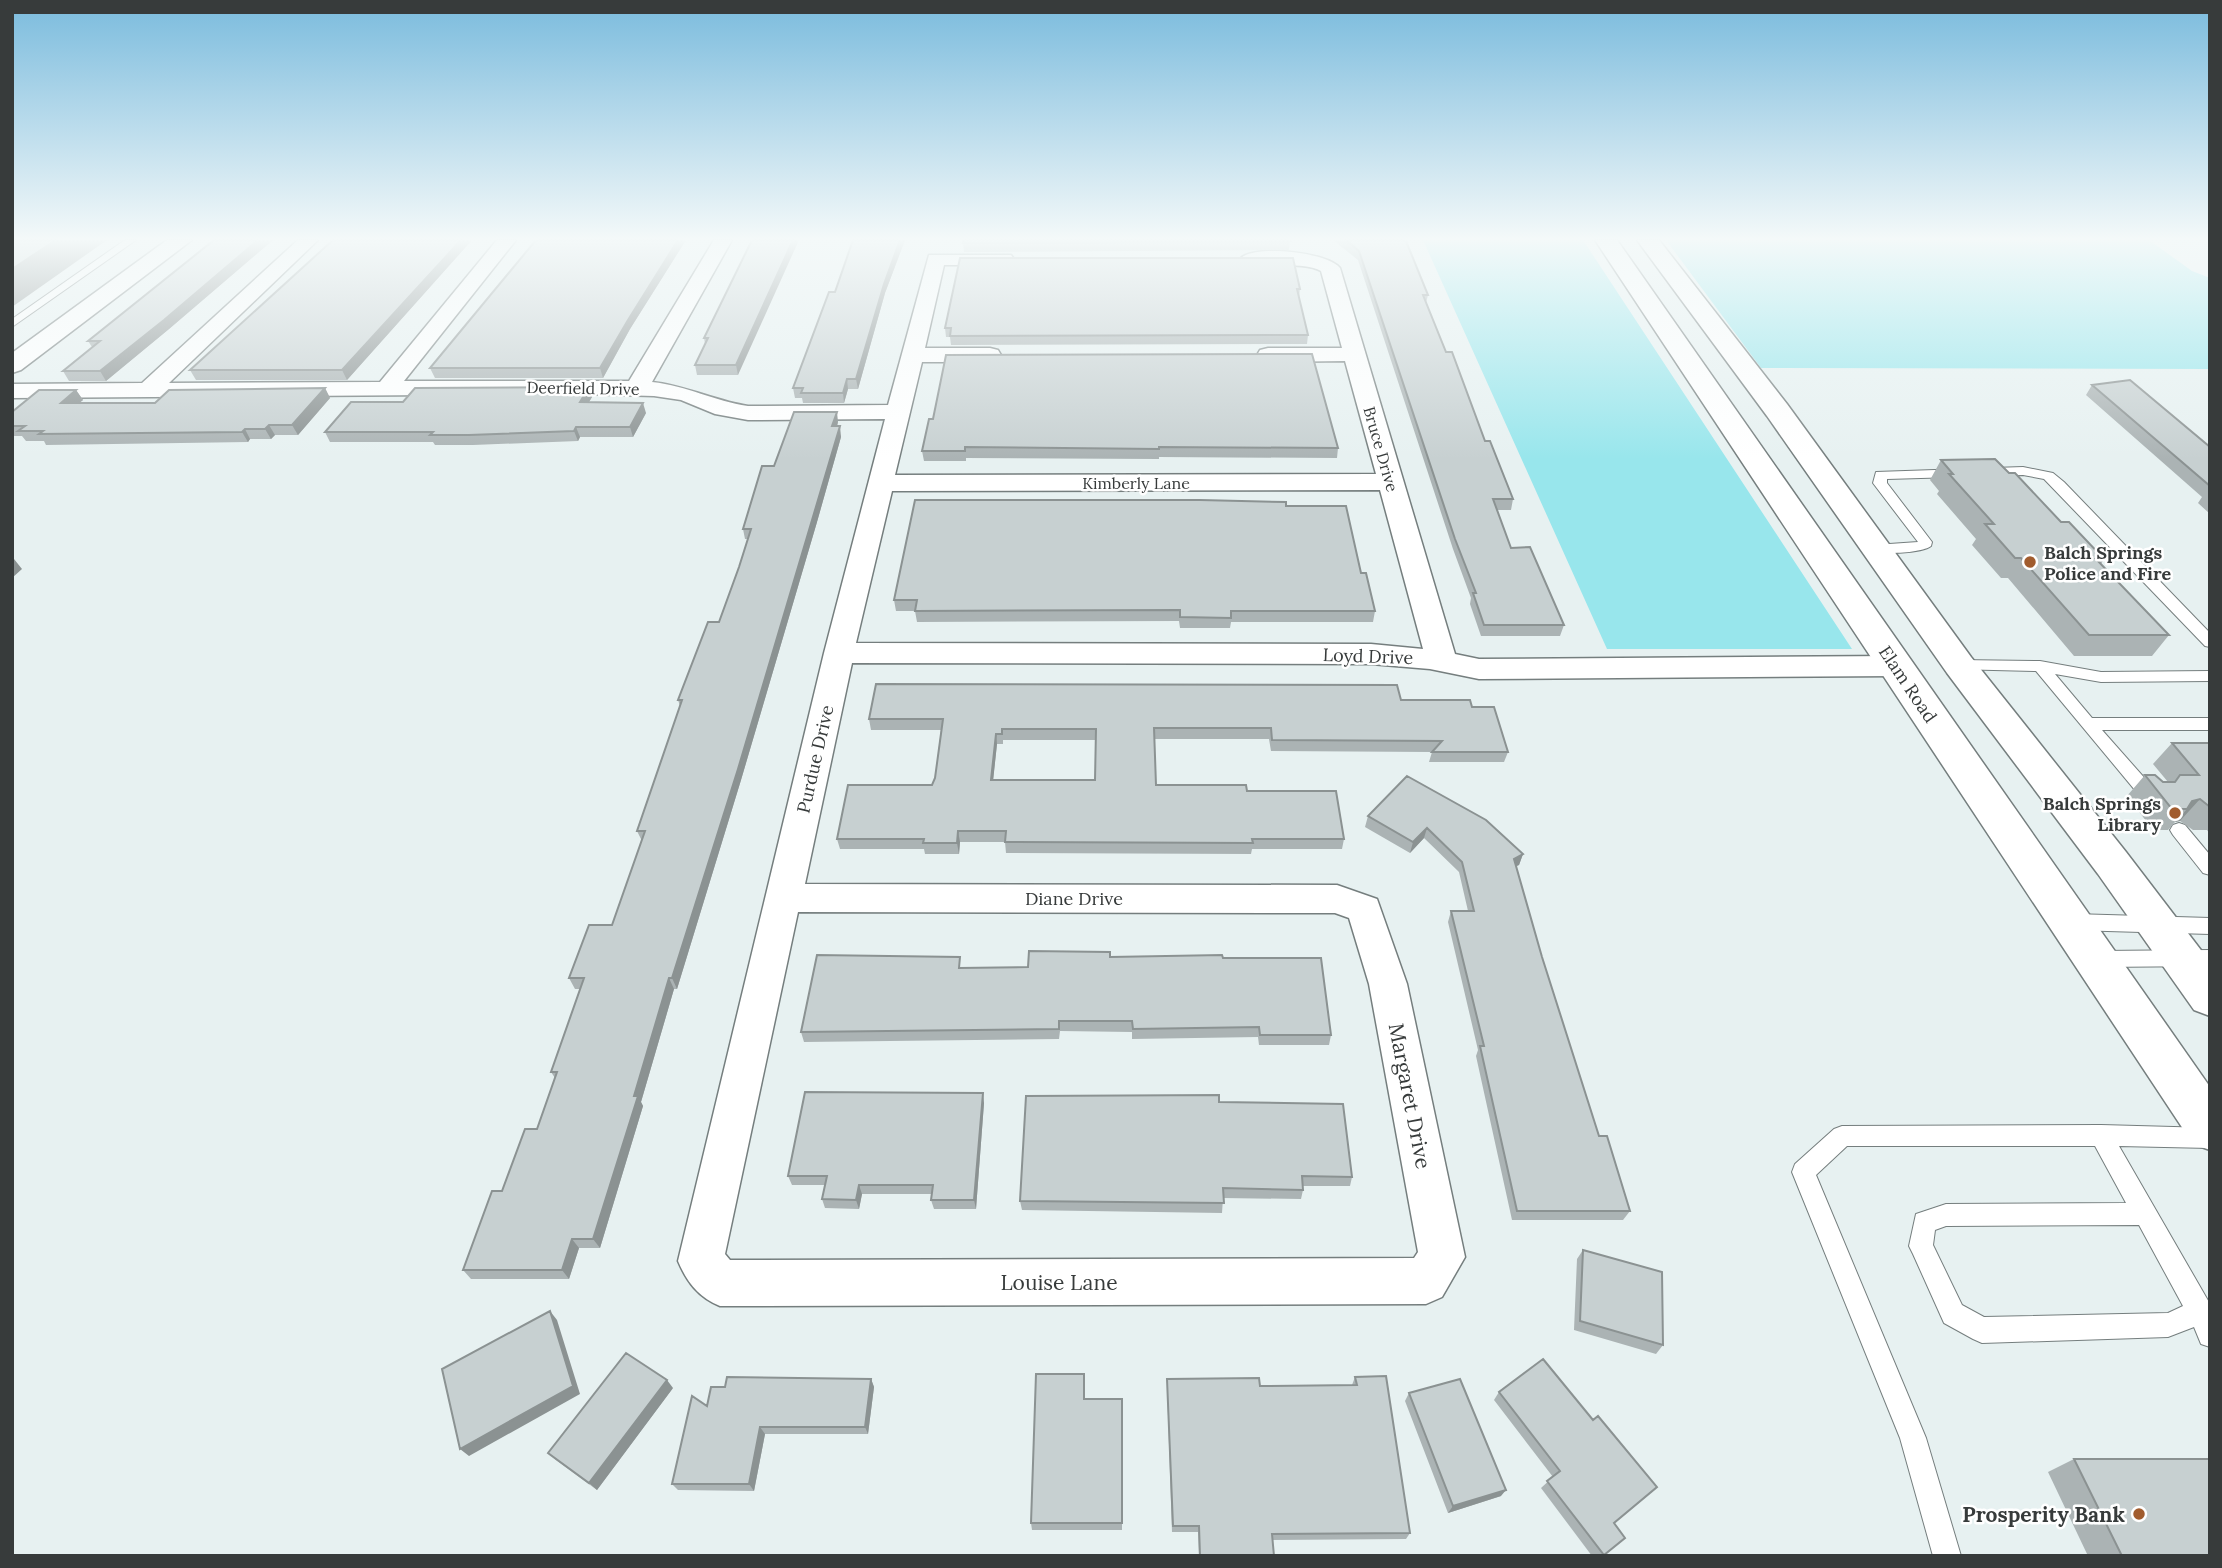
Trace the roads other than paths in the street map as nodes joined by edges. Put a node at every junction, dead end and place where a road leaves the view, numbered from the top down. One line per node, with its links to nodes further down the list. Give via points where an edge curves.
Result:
1 (27, 313): 10 (lane)
2 (82, 313): 15 (main road)
3 (230, 313): 18 (street)
4 (448, 313): 16 (street)
5 (680, 313): 17 (street)
6 (923, 313): 12 (street, Purdue Drive)
7 (1343, 313): 11 (street, Bruce Drive)
8 (1655, 313): 23 (main road, Elam Road)
9 (1704, 313): 24 (main road)
10 (12, 324)
11 (1354, 354): 14 (street); 21 (street, Bruce Drive)
12 (912, 355): 13 (street); 20 (street, Purdue Drive)
13 (1009, 355)
14 (1244, 355)
15 (12, 365)
16 (387, 388): 17 (street, Deerfield Drive); 18 (street, Deerfield Drive)
17 (637, 388): 20 (street, Deerfield Drive, via 686,394 723,409 748,413)
18 (148, 390): 19 (street, Deerfield Drive)
19 (12, 391)
20 (898, 412): 22 (street, Purdue Drive)
21 (1391, 482): 22 (street, Kimberly Lane); 29 (street, Bruce Drive)
22 (881, 483): 28 (street, Purdue Drive)
23 (1816, 549): 24 (main road); 25 (main road, Elam Road)
24 (1875, 549): 26 (main road); 27 (lane, via 1924,546 1925,541 1880,482 1881,475 2038,474 2059,485)
25 (1868, 626): 26 (main road); 31 (main road, Elam Road)
26 (1931, 626): 30 (main road)
27 (2210, 642)
28 (839, 653): 29 (street, Loyd Drive, via 1371,654); 39 (street, Purdue Drive)
29 (1442, 662): 31 (street, Loyd Drive, via 1479,669)
30 (1959, 665): 32 (lane); 42 (main road)
31 (1895, 666): 41 (main road, Elam Road)
32 (2040, 666): 33 (lane, via 2101,677); 34 (lane)
33 (2210, 676)
34 (2087, 724): 35 (lane); 36 (lane)
35 (2210, 724)
36 (2150, 796)
37 (2179, 830): 38 (lane)
38 (2210, 868)
39 (783, 898): 40 (street, Diane Drive, via 1337,899); 51 (street, Purdue Drive)
40 (1364, 909): 52 (street, Margaret Drive, via 1388,984 1442,1257)
41 (2070, 922): 42 (lane); 45 (main road, Elam Road)
42 (2157, 924): 43 (lane); 44 (main road)
43 (2210, 926)
44 (2195, 958): 45 (lane); 46 (main road)
45 (2095, 959): 47 (main road, Elam Road)
46 (2210, 997)
47 (2210, 1128)
48 (2101, 1135): 49 (lane); 50 (lane); 54 (lane, via 1842,1136 1803,1172 1913,1438)
49 (2210, 1138)
50 (2144, 1214): 53 (lane); 53 (lane, via 1946,1215 1924,1222 1920,1245 1953,1314 1982,1331)
51 (701, 1261): 52 (street, Louise Lane, via 720,1283)
52 (1426, 1281)
53 (2207, 1321)
54 (1947, 1556)

